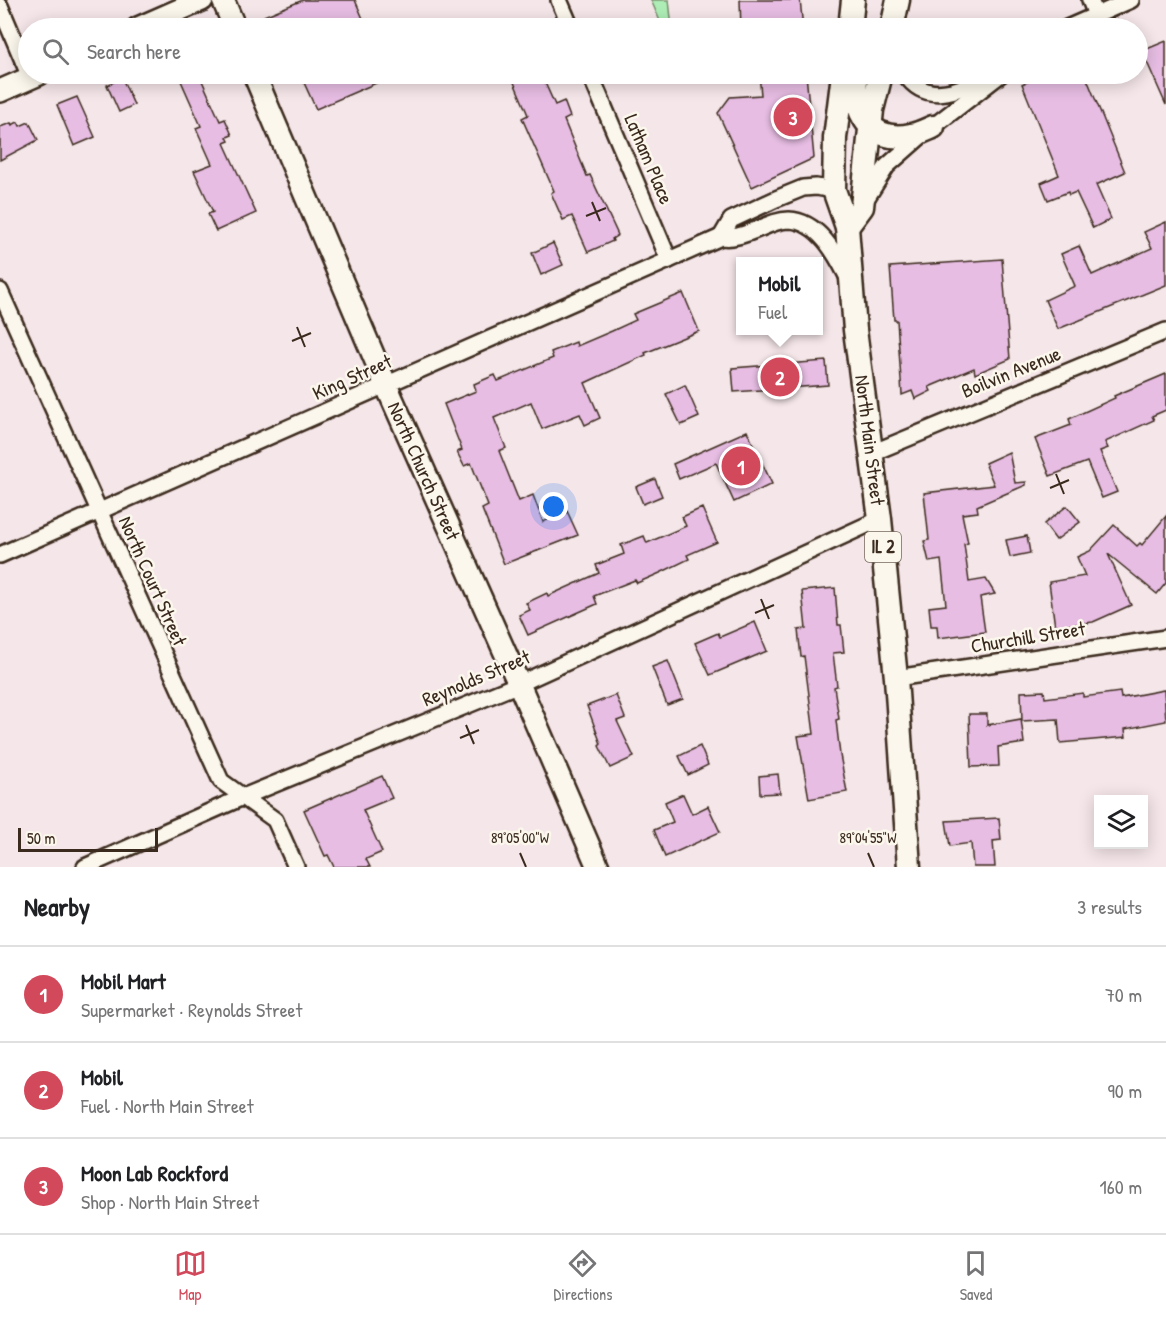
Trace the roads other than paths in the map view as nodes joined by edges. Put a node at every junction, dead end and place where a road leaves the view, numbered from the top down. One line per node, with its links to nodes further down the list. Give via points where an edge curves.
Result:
1 (202, 0): 8 (street)
2 (223, 0): 9 (street)
3 (559, 0): 10 (street)
4 (1090, 0): 7 (street)
5 (1131, 0): 7 (street)
6 (0, 6): 12 (street)
7 (1096, 15): 11 (street)
8 (161, 18)
9 (231, 18)
10 (567, 18)
11 (1089, 18)
12 (18, 43)
13 (18, 83): 22 (street)
14 (258, 84): 33 (street, North Church Street)
15 (594, 84): 29 (street, Latham Place)
16 (842, 84): 25 (main road, North Main Street / IL 2)
17 (855, 84): 24 (main road, via 857,102)
18 (879, 84): 24 (main road)
19 (913, 84): 20 (street, via 939,94)
20 (971, 84)
21 (987, 84): 23 (street)
22 (0, 91)
23 (933, 127): 24 (main road, via 897,136 882,135); 26 (street, via 887,166)
24 (870, 128): 26 (main road)
25 (834, 190): 27 (main road, North Main Street / IL 2); 28 (street, King Street, via 803,188 776,199 731,220)
26 (862, 207): 27 (main road)
27 (847, 227): 30 (main road, North Main Street / IL 2)
28 (721, 237): 29 (street, King Street); 30 (street, King Street, via 734,238 776,222 798,221 825,240)
29 (669, 260): 33 (street, King Street)
30 (852, 288): 34 (main road, North Main Street / IL 2)
31 (0, 291): 35 (street, North Court Street)
32 (1166, 331): 34 (street, Boilvin Avenue)
33 (386, 385): 35 (street, King Street); 40 (street, North Church Street)
34 (872, 453): 36 (main road, North Main Street / IL 2)
35 (99, 512): 37 (street, King Street); 41 (street, North Court Street, via 221,781)
36 (880, 519): 39 (main road, North Main Street / IL 2); 40 (street, Reynolds Street)
37 (0, 555)
38 (1166, 638): 39 (street, Churchill Street)
39 (896, 678): 45 (main road, North Main Street / IL 2)
40 (519, 684): 41 (street, Reynolds Street); 44 (street, North Church Street)
41 (243, 797): 42 (street, Reynolds Street); 43 (street, North Court Street, via 275,820)
42 (85, 867)
43 (296, 867)
44 (598, 867)
45 (909, 867)

